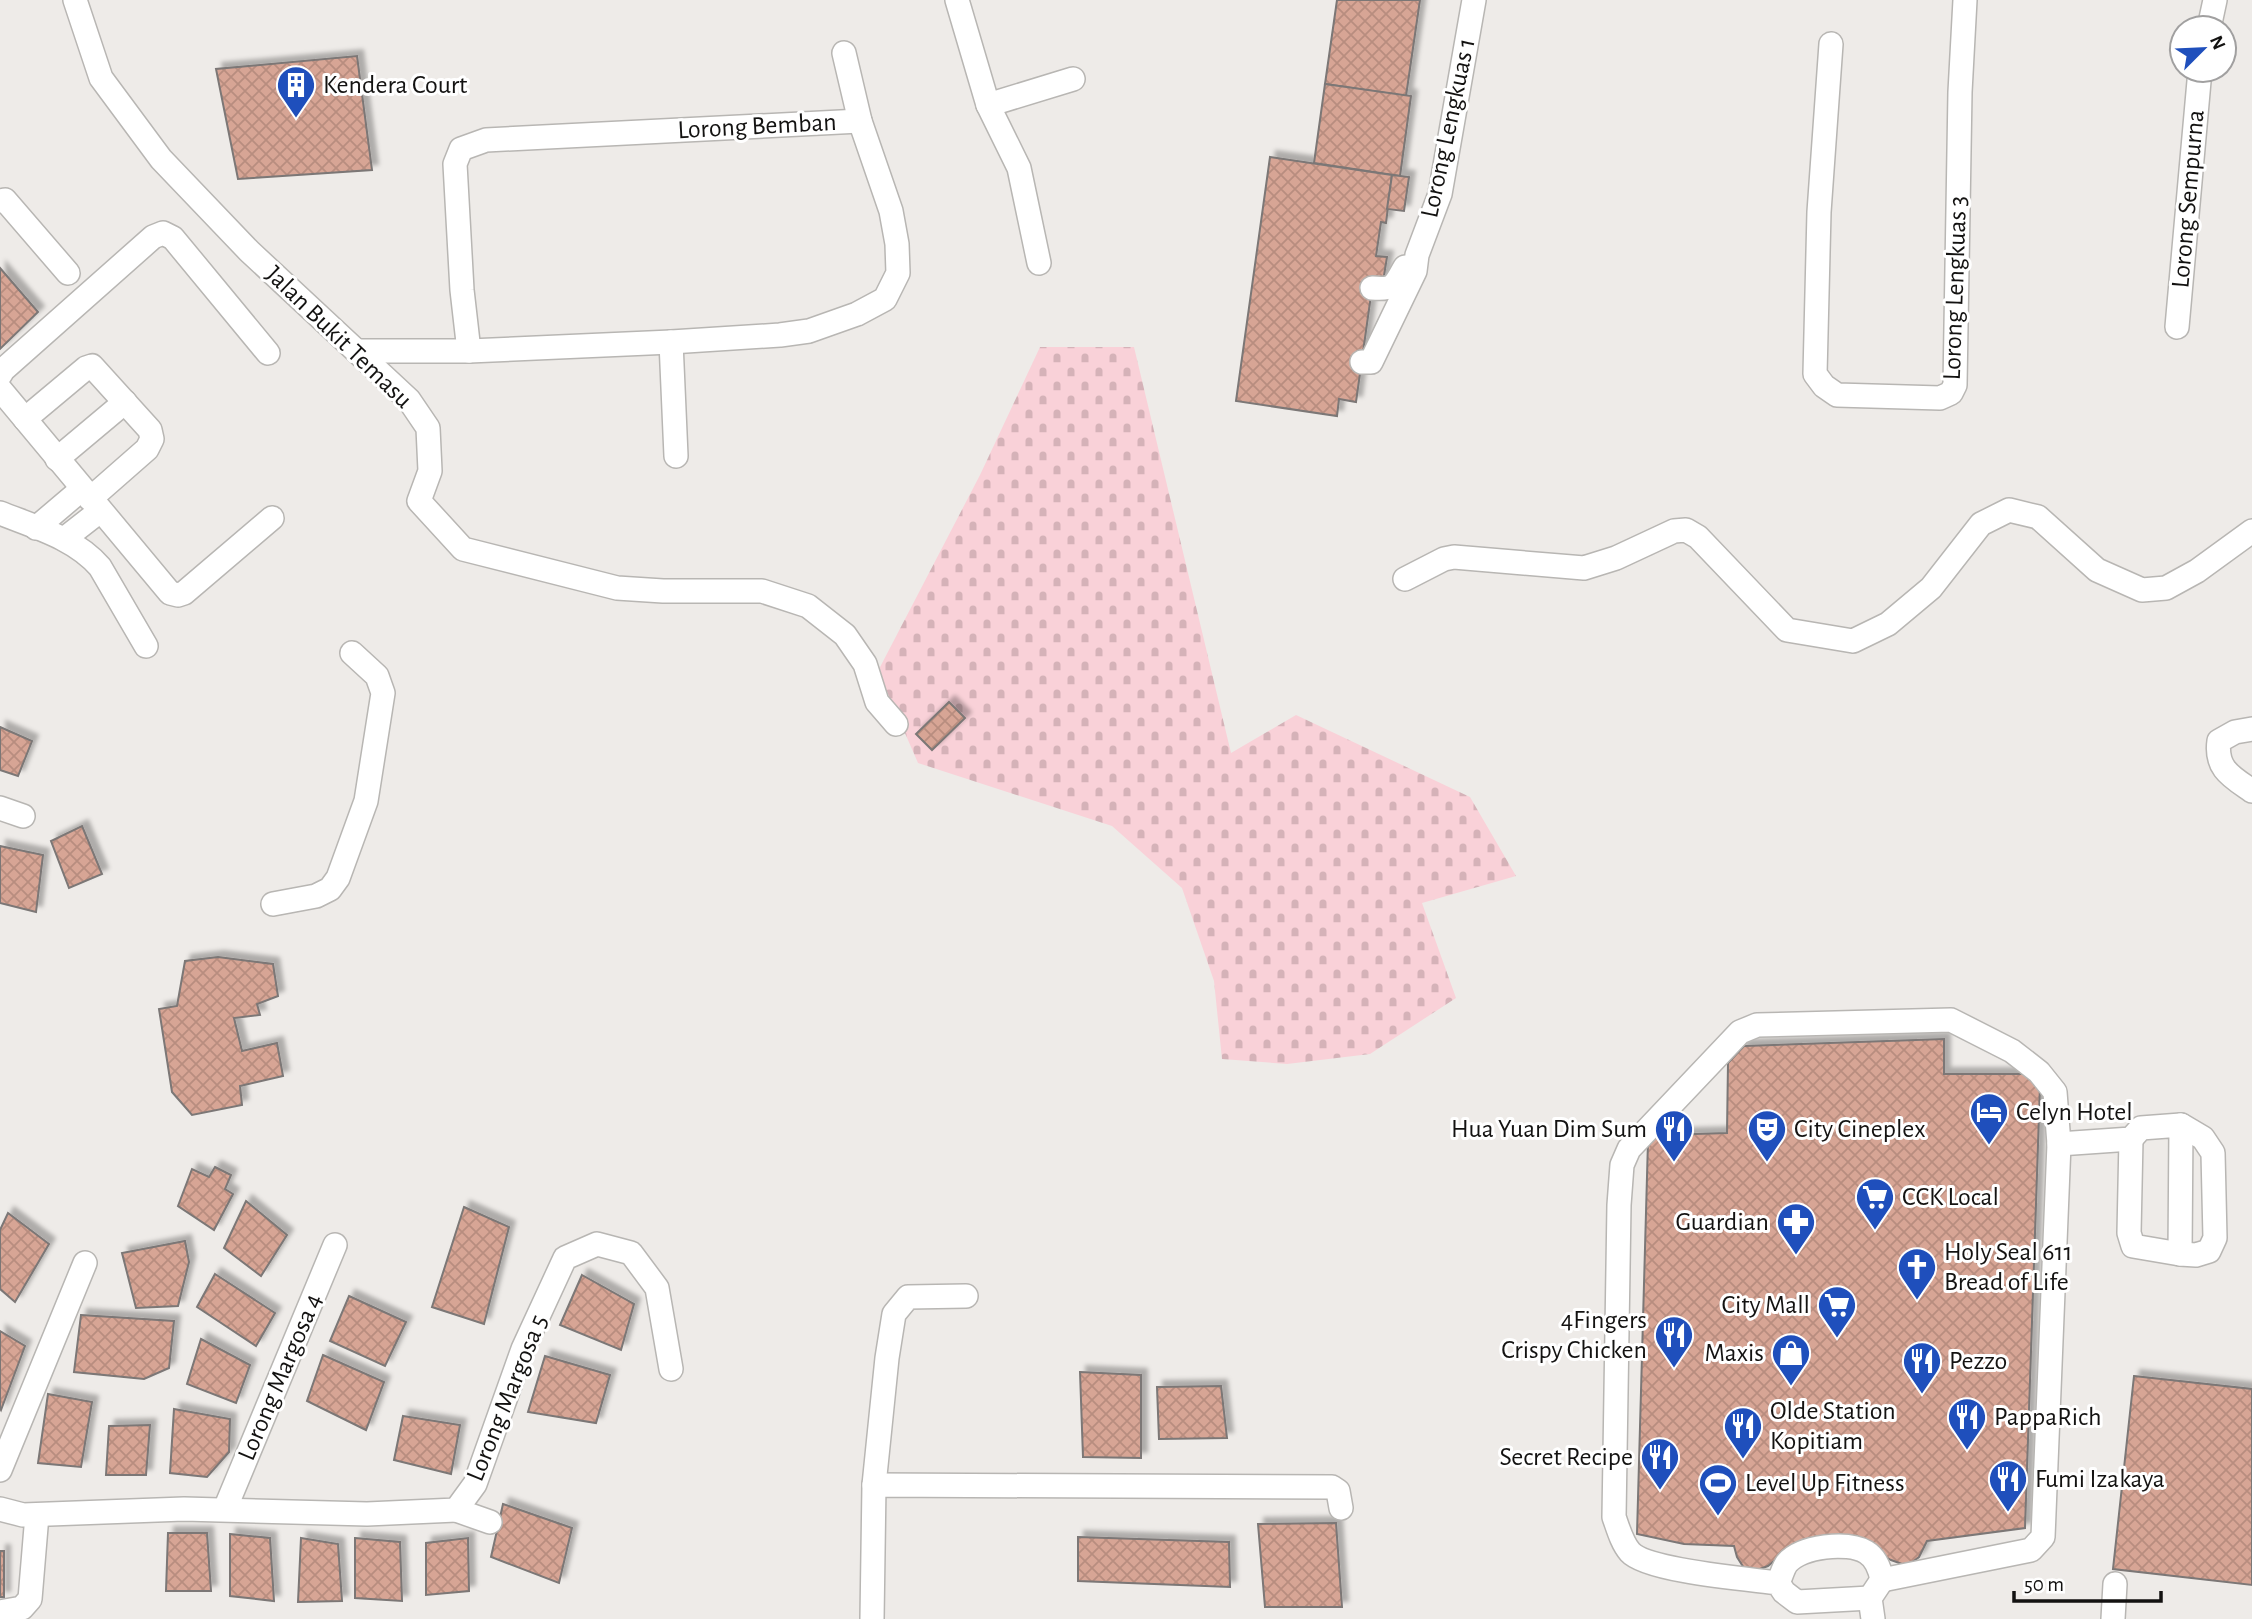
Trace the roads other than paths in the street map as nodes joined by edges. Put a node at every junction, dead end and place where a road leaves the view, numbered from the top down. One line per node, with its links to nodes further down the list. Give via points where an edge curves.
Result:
1 (75, 0): 18 (street, Jalan Bukit Temasu, via 101,78 161,159 249,251)
2 (957, 0): 9 (street)
3 (1474, 0): 12 (street, Lorong Lengkuas 1, via 1440,194)
4 (1965, 0): 5 (street, Lorong Lengkuas 3, via 1955,385 1940,398 1837,395 1815,374 1819,212)
5 (1831, 44)
6 (844, 53): 10 (street)
7 (1073, 79): 9 (street)
8 (2199, 84): 16 (street, Lorong Sempurna)
9 (988, 104): 13 (street, via 1018,168)
10 (860, 121): 17 (street, Lorong Bemban, via 891,211 897,244 898,273 885,299 809,331); 19 (street, Lorong Bemban, via 486,140 461,149 455,164)
11 (0, 201): 14 (street, via 5,200)
12 (1417, 255): 15 (street, Lorong Lengkuas 1, via 1394,287); 21 (street, Lorong Lengkuas 1, via 1415,271 1371,362)
13 (1040, 263)
14 (68, 273)
15 (1372, 288)
16 (2177, 327)
17 (671, 342): 19 (street, Lorong Bemban); 26 (street)
18 (357, 351): 19 (street, Lorong Bemban); 37 (street, Jalan Bukit Temasu, via 409,400 428,428 430,471 418,502 463,549 617,588 762,591 808,606 845,635 865,664 877,702)
19 (469, 351)
20 (268, 353): 22 (street, via 173,238 163,233 153,237)
21 (1362, 362)
22 (0, 375)
23 (0, 389): 25 (street)
24 (125, 402): 25 (street, via 92,366); 27 (street); 28 (street, via 150,430 151,445)
25 (25, 419): 27 (street)
26 (676, 456)
27 (57, 459): 28 (street)
28 (91, 500): 30 (street, via 170,593 178,595); 31 (street); 33 (street)
29 (0, 513): 31 (street)
30 (272, 518)
31 (36, 528): 33 (street)
32 (2252, 531): 34 (street, via 2166,588 2142,590 2097,570 2038,517 2009,510 1981,524 1931,588 1888,624 1853,641 1787,630 1686,530 1584,568 1454,557)
33 (64, 539): 35 (street, via 100,567)
34 (1405, 579)
35 (146, 646)
36 (352, 653): 42 (street, via 377,676 383,693 366,801 330,889)
37 (896, 724)
38 (2252, 729): 39 (street, via 2219,741 2217,754 2226,773)
39 (2252, 791)
40 (0, 808): 41 (street)
41 (23, 816)
42 (273, 904)
43 (2180, 1125): 44 (street, via 2141,1128); 47 (street); 47 (street, via 2203,1138 2213,1153 2215,1238 2209,1251)
44 (2131, 1139): 45 (street); 47 (street, via 2129,1233 2133,1246)
45 (2059, 1144): 60 (street, via 2055,1092 2039,1072 2012,1051 1951,1020 1757,1024 1740,1032 1629,1149 1622,1165 1619,1205 1617,1526 1629,1552 1642,1561); 62 (street, via 2043,1537 2031,1550)
46 (334, 1245): 55 (street, Lorong Margosa 4)
47 (2180, 1254)
48 (85, 1263): 51 (street)
49 (966, 1296): 52 (street, via 908,1297 894,1314)
50 (671, 1369): 56 (street, Lorong Margosa 5, via 657,1288 631,1253 597,1244 565,1258 523,1349 475,1484)
51 (0, 1470)
52 (874, 1485): 53 (street, via 1332,1486 1338,1491); 65 (street)
53 (1341, 1508)
54 (0, 1509): 57 (street, Lorong Margosa 5)
55 (225, 1509): 56 (street, Lorong Margosa 5, via 367,1514); 57 (street, Lorong Margosa 5)
56 (456, 1510): 58 (street)
57 (30, 1515): 59 (street, Lorong Margosa 5); 64 (street, via 30,1599 22,1608)
58 (490, 1522)
59 (0, 1524)
60 (1778, 1583): 62 (street, via 1787,1563 1804,1553 1826,1546 1847,1547 1866,1552 1880,1567); 63 (street)
61 (2115, 1584): 66 (street)
62 (1875, 1599): 63 (street)
63 (1796, 1610)
64 (0, 1612)
65 (872, 1619)
66 (2113, 1619)

